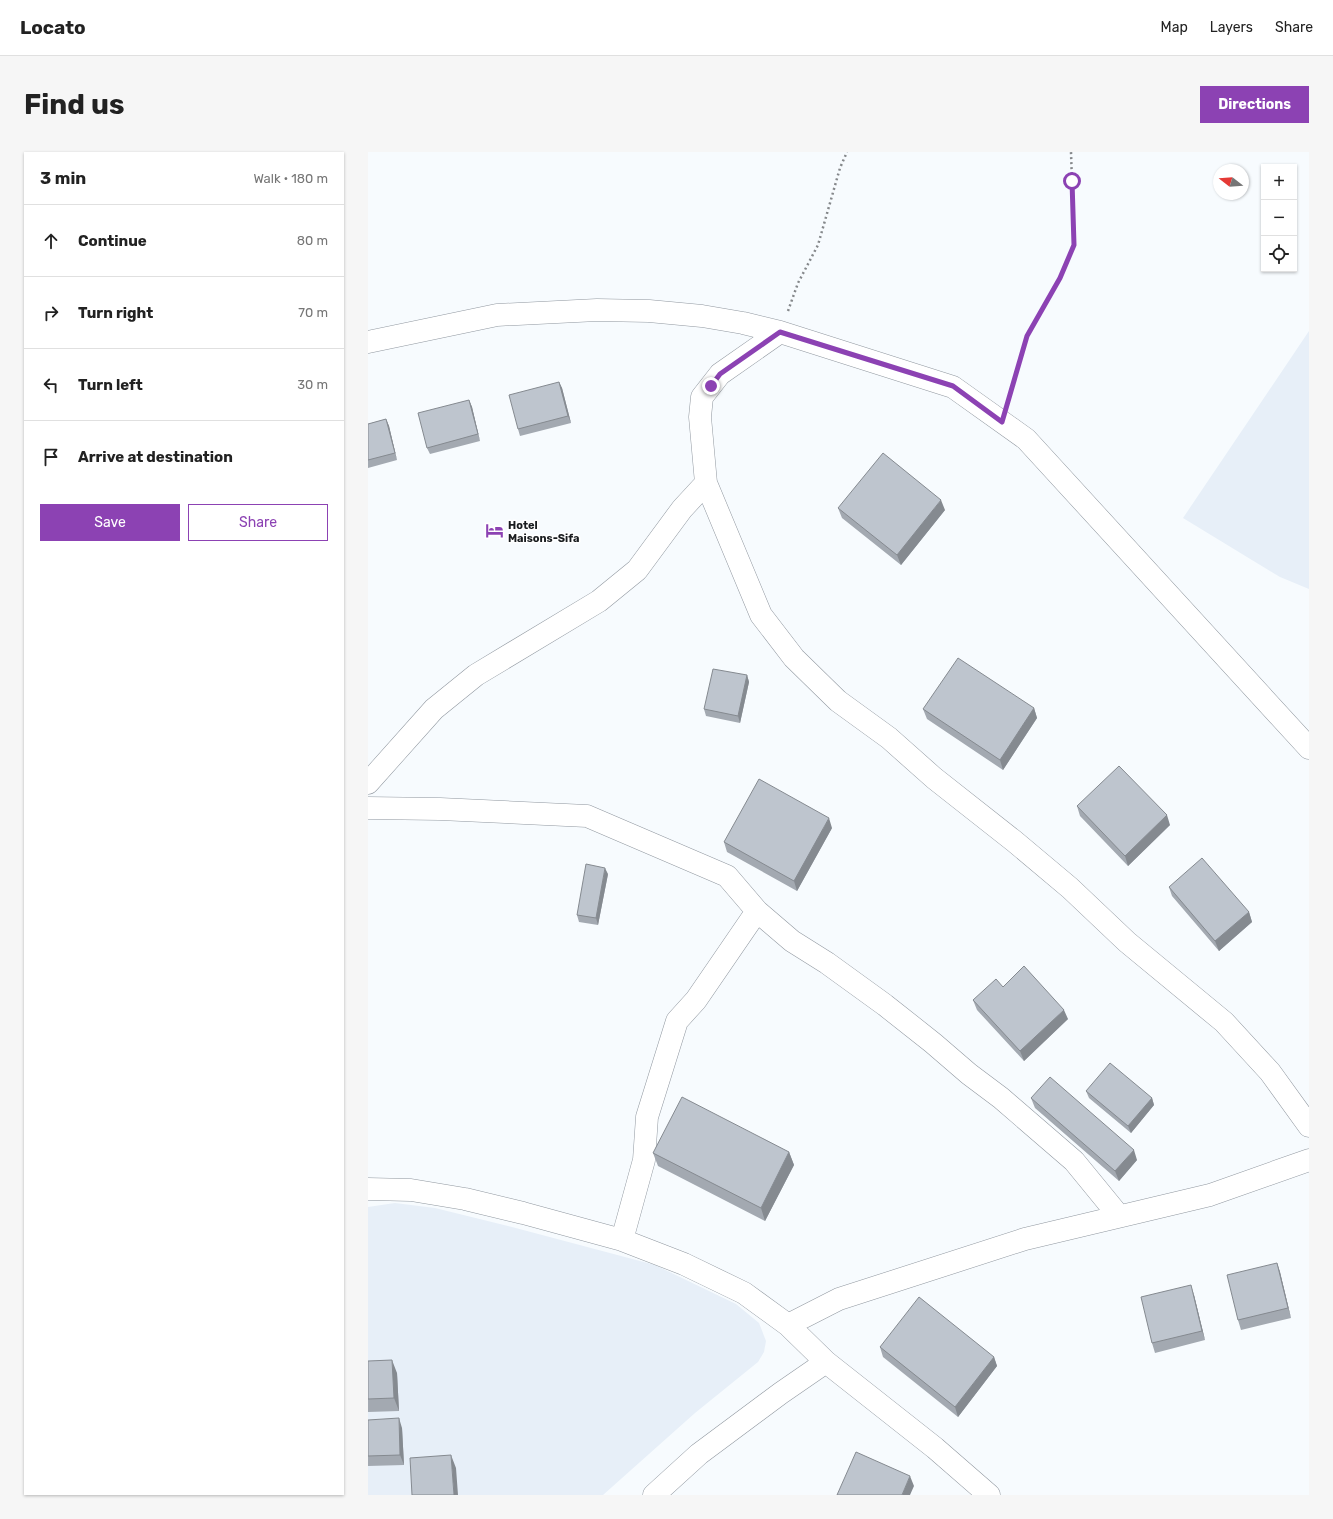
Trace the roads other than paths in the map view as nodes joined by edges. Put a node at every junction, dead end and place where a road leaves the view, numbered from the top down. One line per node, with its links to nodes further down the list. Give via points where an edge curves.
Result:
1 (780, 332): 2 (street, via 702,316 598,310 497,315); 3 (street, via 720,374 702,397 700,417); 4 (street, via 953,386 1026,439)
2 (368, 342)
3 (706, 483): 5 (street, via 682,509 637,570 599,601 476,675 434,709); 8 (street, via 761,615 794,658 838,701 889,738 934,778 1014,841 1070,888 1127,942 1224,1022 1270,1072)
4 (1309, 748)
5 (368, 783)
6 (368, 808): 7 (street, via 586,816 728,876)
7 (757, 911): 11 (street, via 792,941 885,1005 1001,1098 1074,1161); 12 (street, via 696,1000 677,1021 647,1116 644,1160)
8 (1309, 1126)
9 (1309, 1160): 11 (street, via 1210,1194)
10 (368, 1189): 12 (street, via 411,1190 465,1199)
11 (1119, 1216): 13 (street, via 1025,1239 839,1299)
12 (622, 1240): 13 (street, via 684,1264 744,1294)
13 (788, 1325): 14 (street)
14 (826, 1362): 15 (street, via 699,1454); 16 (street, via 934,1448)
15 (654, 1495)
16 (988, 1495)

